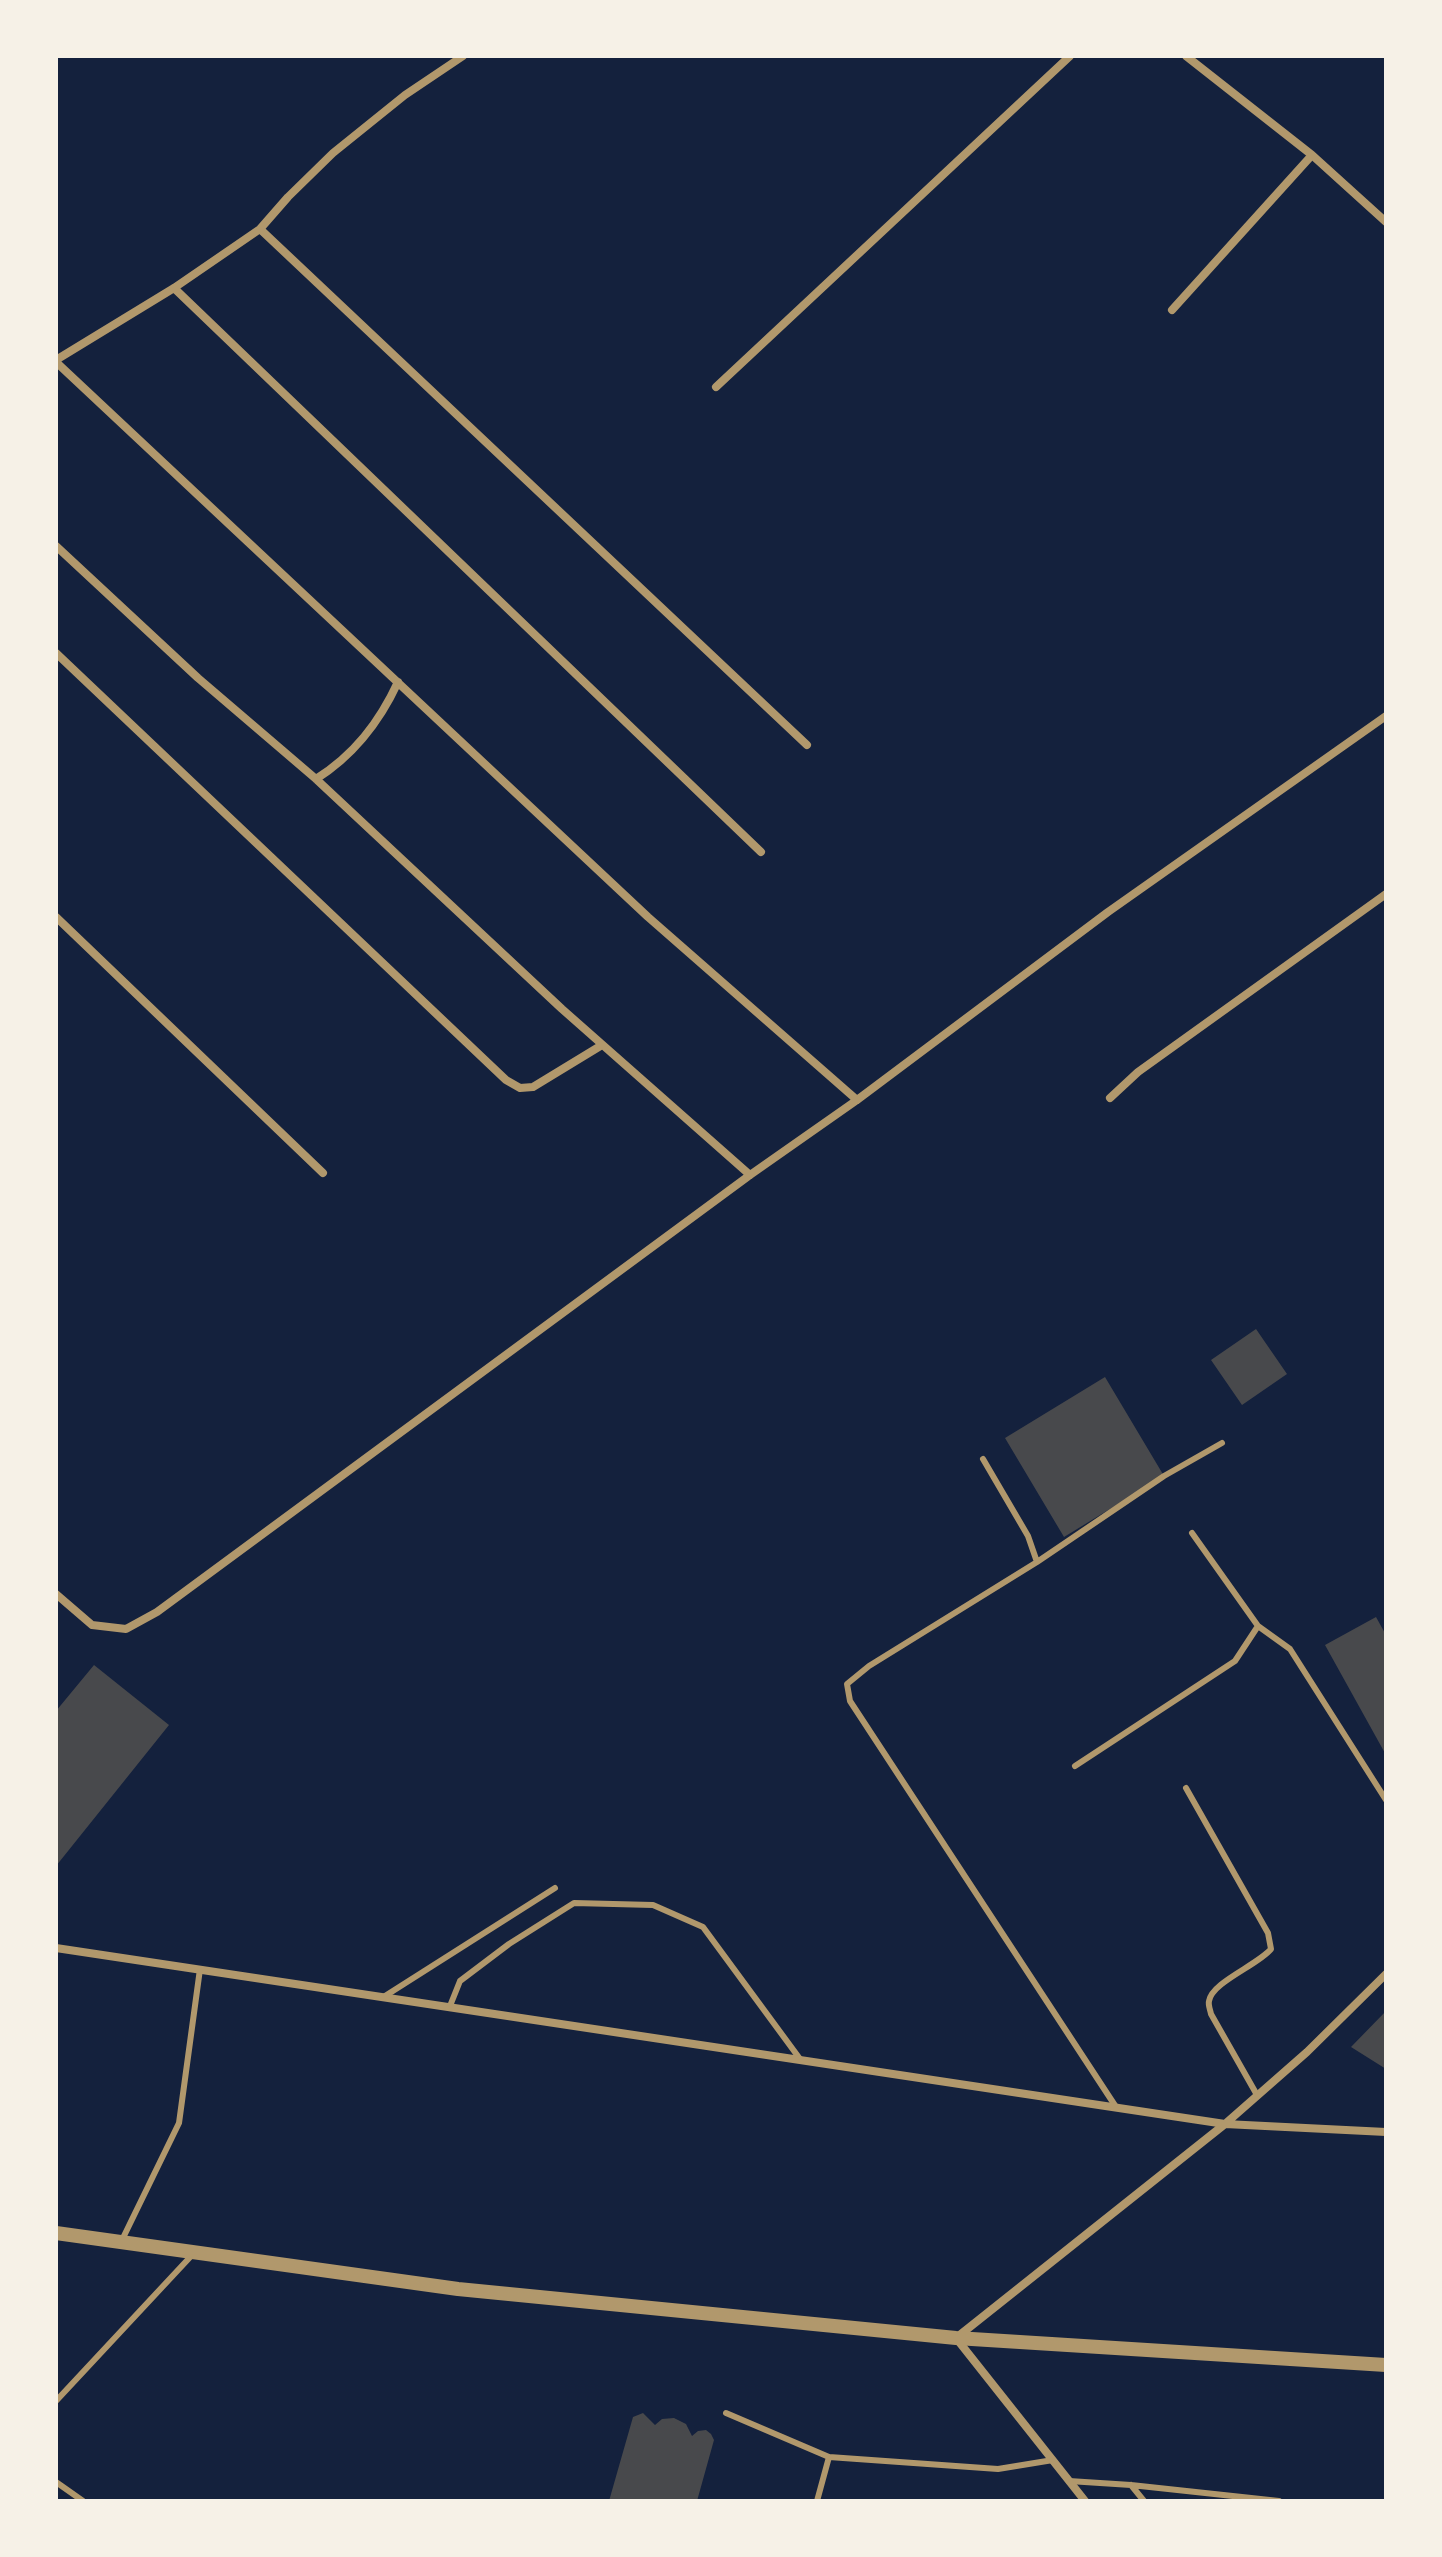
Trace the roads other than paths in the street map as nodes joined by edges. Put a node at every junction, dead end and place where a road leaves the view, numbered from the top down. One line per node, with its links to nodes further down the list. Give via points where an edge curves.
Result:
1 (463, 56): 6 (street, via 333,153)
2 (1070, 56): 10 (street)
3 (1186, 56): 4 (street)
4 (1312, 155): 5 (street); 8 (street)
5 (1386, 222)
6 (260, 229): 7 (street); 15 (street)
7 (174, 288): 9 (street); 17 (street)
8 (1172, 310)
9 (56, 361): 13 (street)
10 (716, 387)
11 (56, 546): 16 (street)
12 (56, 653): 20 (street, via 506,1080 520,1088 533,1087)
13 (398, 682): 16 (street, via 365,736 341,763); 22 (street, via 648,917)
14 (1386, 716): 22 (street, via 1108,912)
15 (807, 745)
16 (316, 779): 20 (street)
17 (761, 852)
18 (1386, 894): 21 (street, via 1138,1072)
19 (56, 917): 23 (street)
20 (602, 1045): 24 (street)
21 (1110, 1098)
22 (857, 1100): 24 (street)
23 (323, 1173)
24 (750, 1175): 29 (street, via 157,1612 126,1629 92,1625)
25 (1222, 1443): 28 (lane)
26 (983, 1459): 28 (lane, via 1028,1536)
27 (1192, 1533): 30 (lane)
28 (1037, 1562): 42 (lane, via 847,1684 850,1701)
29 (56, 1594)
30 (1258, 1626): 31 (lane, via 1235,1661); 33 (lane, via 1290,1649)
31 (1075, 1766)
32 (1186, 1788): 41 (lane, via 1268,1933 1271,1949 1216,1988 1209,2000 1211,2014)
33 (1386, 1800)
34 (555, 1888): 38 (lane)
35 (56, 1948): 36 (street)
36 (200, 1969): 38 (street); 46 (lane, via 179,2123)
37 (1386, 1974): 41 (street)
38 (385, 1996): 39 (street)
39 (450, 2006): 40 (street); 40 (lane, via 460,1981 574,1903 653,1905 703,1927)
40 (800, 2059): 42 (street)
41 (1257, 2095): 43 (street)
42 (1116, 2107): 43 (street)
43 (1225, 2124): 44 (street); 48 (street)
44 (1386, 2132)
45 (56, 2233): 46 (street)
46 (121, 2243): 47 (street)
47 (193, 2254): 48 (street, via 458,2289); 50 (lane)
48 (956, 2338): 49 (street); 53 (street)
49 (1386, 2365)
50 (56, 2401)
51 (726, 2413): 52 (lane)
52 (829, 2457): 53 (lane, via 998,2469); 58 (lane)
53 (1053, 2460): 54 (street)
54 (1069, 2481): 56 (lane); 59 (street)
55 (56, 2482): 57 (lane)
56 (1131, 2485): 60 (lane); 61 (lane)
57 (83, 2501)
58 (817, 2501)
59 (1085, 2501)
60 (1144, 2501)
61 (1279, 2501)

